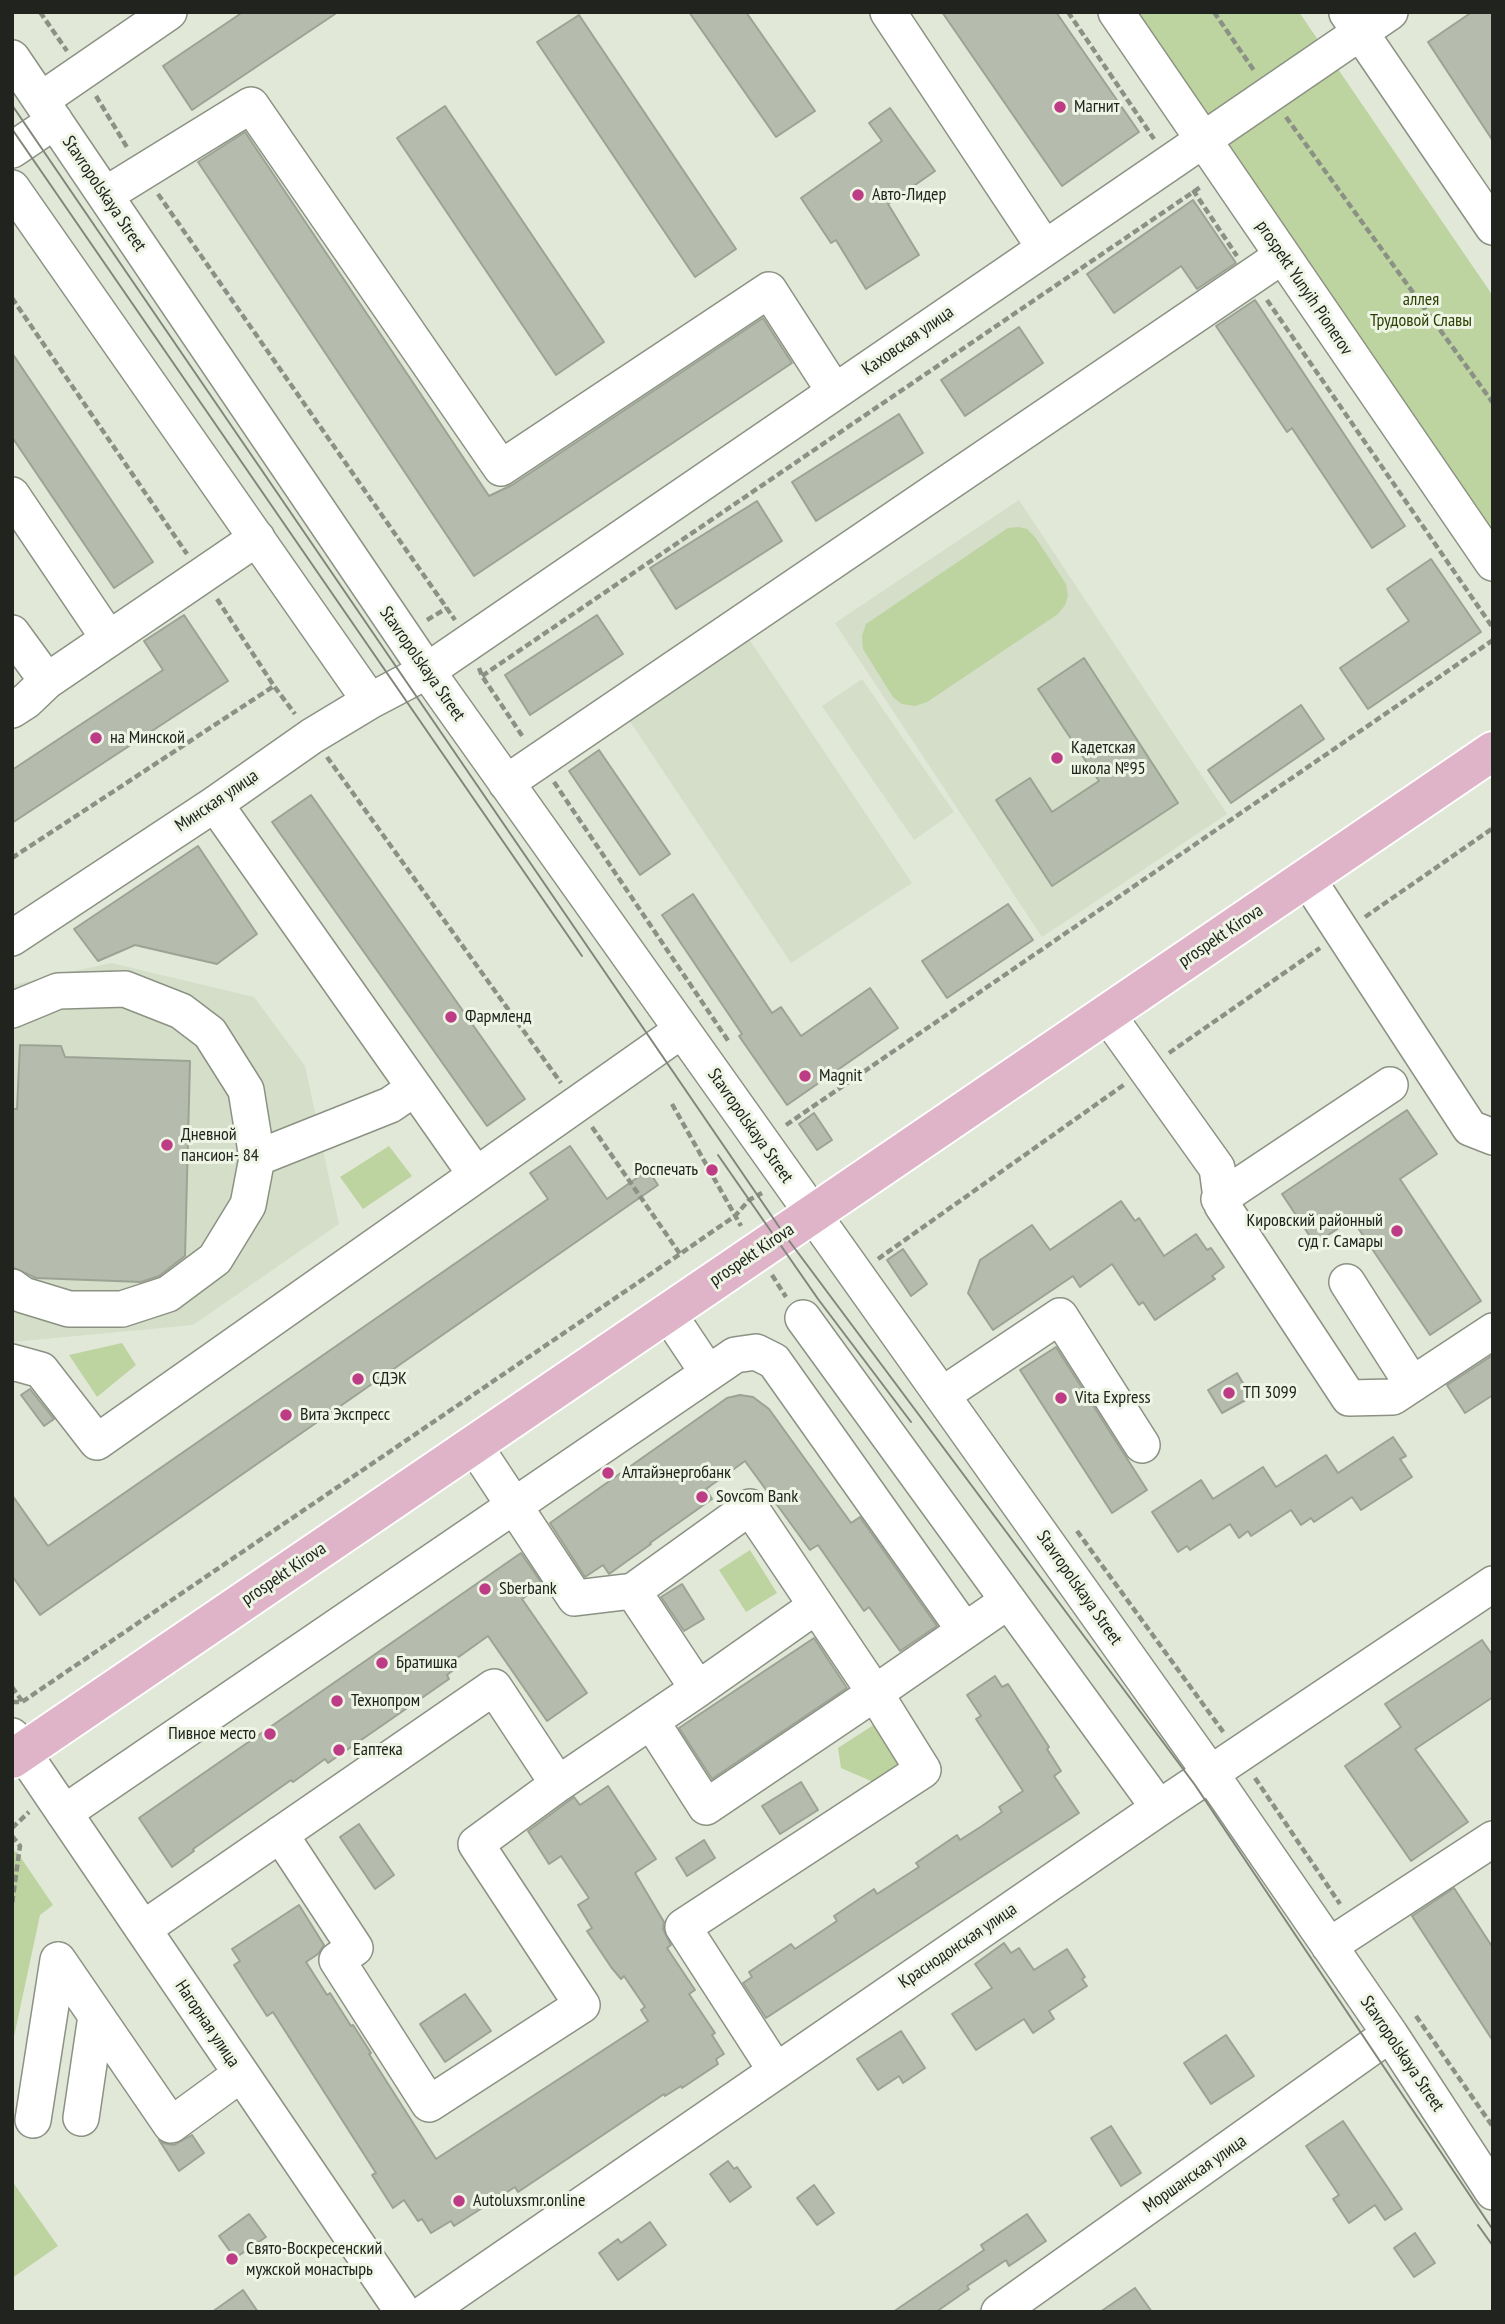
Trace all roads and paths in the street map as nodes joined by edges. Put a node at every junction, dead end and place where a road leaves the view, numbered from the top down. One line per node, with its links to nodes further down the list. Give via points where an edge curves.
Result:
1 (40, 12): 10 (path)
2 (170, 12): 10 (street)
3 (888, 12): 22 (street)
4 (1068, 12): 15 (path)
5 (1116, 12): 13 (street, prospekt Yunyih Pionerov)
6 (1214, 12): 11 (path)
7 (1391, 12): 8 (street, Каховская улица)
8 (1354, 22): 11 (street, Каховская улица); 21 (street)
9 (12, 58): 12 (street, Stavropolskaya Street)
10 (82, 72): 12 (street); 17 (path)
11 (1270, 95): 13 (street, Каховская улица); 27 (path)
12 (48, 111): 14 (street); 20 (street, Stavropolskaya Street)
13 (1203, 139): 15 (street, Каховская улица); 16 (street, prospekt Yunyih Pionerov)
14 (12, 150)
15 (1170, 162): 19 (path); 22 (street, Каховская улица)
16 (1224, 171): 19 (path); 23 (street, prospekt Yunyih Pionerov)
17 (142, 172): 20 (street); 26 (street, via 251,105 501,468 768,290); 36 (path)
18 (12, 188): 29 (street)
19 (1194, 192): 24 (path); 38 (path)
20 (105, 195): 37 (street, Stavropolskaya Street)
21 (1493, 227)
22 (1044, 247): 36 (street, Каховская улица)
23 (1282, 256): 24 (street); 30 (street, prospekt Yunyih Pionerov)
24 (1251, 277): 32 (path); 45 (street)
25 (12, 298): 31 (path)
26 (827, 380)
27 (1493, 403)
28 (12, 495): 34 (street)
29 (257, 538): 31 (street); 41 (street)
30 (1493, 563)
31 (202, 576): 34 (street); 40 (path)
32 (1493, 628)
33 (12, 633): 39 (street)
34 (109, 639): 39 (street)
35 (1493, 640): 62 (path)
36 (470, 642): 37 (street, Каховская улица); 38 (path)
37 (427, 671): 41 (street, Минская улица); 46 (street, Stavropolskaya Street)
38 (482, 676): 45 (path)
39 (47, 681): 42 (street)
40 (274, 686): 43 (path); 49 (path)
41 (370, 701): 43 (street, Минская улица)
42 (12, 710)
43 (312, 736): 47 (street, Минская улица); 60 (path)
44 (1493, 751): 50 (main road, prospekt Kirova)
45 (538, 759): 46 (street); 56 (path)
46 (506, 783): 55 (street, Stavropolskaya Street)
47 (215, 804): 52 (street, Минская улица); 59 (street)
48 (1493, 828): 51 (path)
49 (12, 858)
50 (1307, 878): 51 (street); 54 (main road, prospekt Kirova)
51 (1342, 933): 57 (path); 63 (street, via 1470,1128)
52 (12, 939)
53 (12, 1010): 64 (street, via 58,990 125,989 181,1011 210,1033 246,1090)
54 (1107, 1014): 57 (street); 68 (main road, prospekt Kirova)
55 (682, 1030): 60 (street); 66 (street, Stavropolskaya Street)
56 (732, 1045)
57 (1145, 1070): 67 (street, via 1217,1168); 72 (path)
58 (1391, 1084): 67 (street)
59 (415, 1088): 64 (street, via 390,1105); 65 (street)
60 (576, 1104): 65 (street); 71 (path)
61 (672, 1104): 69 (path)
62 (786, 1125)
63 (1493, 1137)
64 (257, 1158): 74 (street, via 248,1205 215,1259 169,1294 121,1309 69,1309)
65 (476, 1175): 78 (street, via 97,1443 41,1370)
66 (786, 1177): 68 (street, Stavropolskaya Street); 69 (path, via 749,1200)
67 (1219, 1199): 80 (street, via 1349,1398 1393,1397)
68 (813, 1214): 70 (main road, prospekt Kirova); 81 (street, Stavropolskaya Street)
69 (735, 1216): 70 (path); 71 (path)
70 (757, 1252): 75 (path); 76 (main road, prospekt Kirova)
71 (680, 1254): 94 (path)
72 (879, 1258)
73 (1347, 1282): 80 (street)
74 (16, 1300)
75 (797, 1310): 87 (street)
76 (668, 1313): 79 (street); 82 (main road, prospekt Kirova)
77 (1493, 1331): 80 (street)
78 (12, 1362)
79 (708, 1373): 84 (street); 89 (street, via 735,1355 756,1353 774,1361)
80 (1412, 1384)
81 (942, 1395): 83 (street, via 1060,1316); 97 (street, Stavropolskaya Street)
82 (474, 1444): 84 (street); 96 (main road, prospekt Kirova)
83 (1142, 1445)
84 (514, 1506): 86 (street, via 575,1598); 100 (street)
85 (1493, 1584): 97 (street, Краснодонская улица)
86 (633, 1591): 88 (street, via 750,1507); 91 (street)
87 (1007, 1601): 89 (street); 99 (street)
88 (816, 1606): 91 (street); 92 (street)
89 (965, 1631): 92 (street)
90 (12, 1687): 94 (path)
91 (698, 1689): 95 (street)
92 (875, 1693): 95 (street, via 706,1807); 109 (street, via 923,1770 684,1927)
93 (12, 1702): 94 (path)
94 (22, 1702)
95 (651, 1721): 98 (street)
96 (16, 1749): 100 (street, Нагорная улица)
97 (1211, 1774): 99 (street, Краснодонская улица); 106 (street, Stavropolskaya Street)
98 (558, 1784): 101 (street, via 494,1687); 101 (street, via 477,1844 582,2005 429,2104 337,1961 355,1948)
99 (1159, 1808): 109 (street, Краснодонская улица)
100 (64, 1813): 105 (street, Нагорная улица)
101 (280, 1834): 105 (street)
102 (12, 1836): 104 (path, via 20,1846)
103 (1489, 1850): 106 (street)
104 (12, 1904)
105 (143, 1929): 110 (street, Нагорная улица)
106 (1329, 1946): 108 (street, Stavropolskaya Street)
107 (96, 2016): 110 (street, via 171,2125); 111 (street); 112 (street, via 58,1960)
108 (1390, 2034): 113 (street, Stavropolskaya Street); 116 (street, Моршанская улица)
109 (776, 2071): 115 (street, Краснодонская улица)
110 (242, 2074): 114 (street, Нагорная улица)
111 (81, 2118)
112 (33, 2120)
113 (1493, 2192)
114 (403, 2312)
115 (426, 2312)
116 (999, 2312)

